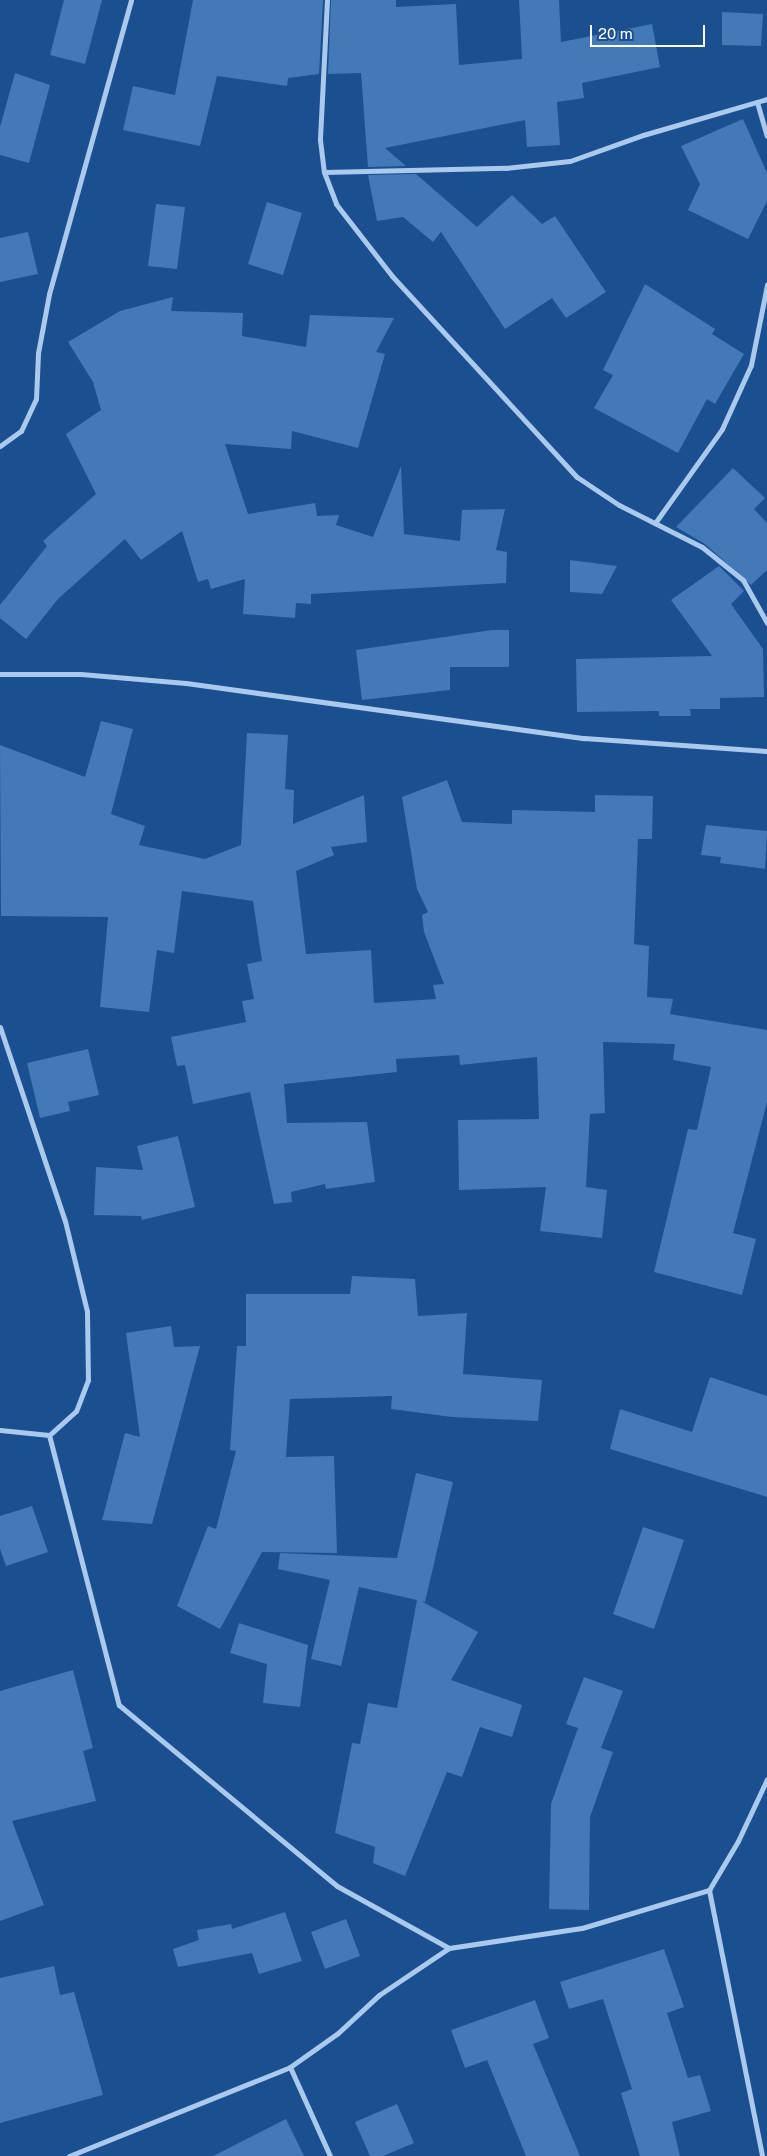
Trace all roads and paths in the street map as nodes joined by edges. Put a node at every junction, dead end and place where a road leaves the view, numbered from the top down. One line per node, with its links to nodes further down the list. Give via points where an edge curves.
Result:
1 (131, 0): 8 (street, via 49,294 38,353 36,399 21,431)
2 (327, 0): 6 (street, via 320,140)
3 (767, 99): 4 (street)
4 (758, 102): 5 (street); 6 (street, via 643,135 570,161 506,168)
5 (767, 136)
6 (324, 172): 9 (street, via 336,204 392,276 578,477)
7 (767, 285): 9 (street, via 751,365 722,429)
8 (0, 446)
9 (655, 523): 10 (street, via 702,547 743,580)
10 (767, 623)
11 (0, 674): 12 (street, via 81,674 186,683 584,738)
12 (767, 751)
13 (0, 1028): 15 (street, via 50,1170 87,1311 88,1380 76,1411)
14 (0, 1430): 15 (street)
15 (48, 1435): 18 (street, via 119,1704 337,1886)
16 (767, 1779): 17 (street, via 738,1841)
17 (709, 1890): 18 (street, via 582,1928); 22 (street)
18 (449, 1948): 19 (street, via 380,1995 338,2033)
19 (290, 2067): 20 (street); 21 (street)
20 (69, 2156)
21 (330, 2156)
22 (762, 2156)

